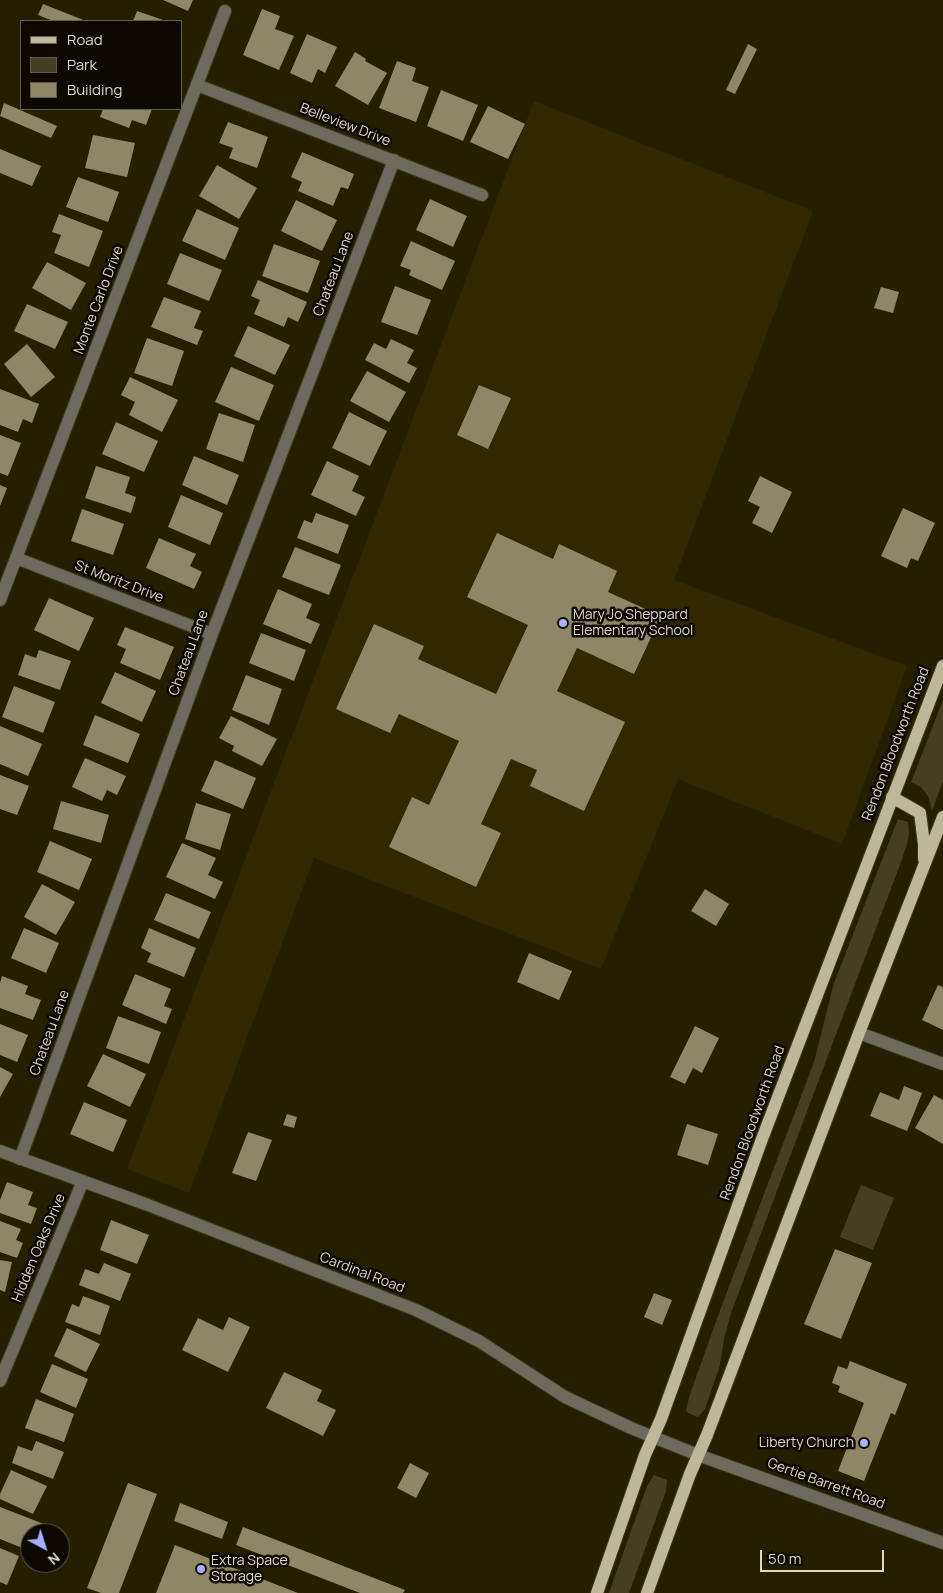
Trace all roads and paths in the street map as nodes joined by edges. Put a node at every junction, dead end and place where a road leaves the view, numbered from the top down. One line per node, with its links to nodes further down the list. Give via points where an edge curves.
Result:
1 (225, 11): 2 (street, Monte Carlo Drive)
2 (197, 85): 3 (street, Belleview Drive); 5 (street, Monte Carlo Drive)
3 (394, 160): 4 (street, Belleview Drive); 7 (street, Chateau Lane)
4 (482, 194)
5 (16, 558): 6 (street, Monte Carlo Drive); 7 (street, St Moritz Drive)
6 (0, 600)
7 (212, 634): 15 (street, Chateau Lane)
8 (943, 666): 9 (main road, Rendon Bloodworth Road)
9 (892, 797): 11 (main road, via 920,813); 18 (main road, Rendon Bloodworth Road)
10 (943, 817): 11 (main road)
11 (924, 869): 12 (main road)
12 (859, 1033): 13 (street); 19 (main road)
13 (943, 1064)
14 (0, 1151): 15 (street, Cardinal Road)
15 (20, 1159): 16 (street, Cardinal Road)
16 (83, 1181): 17 (street, Hidden Oaks Drive); 18 (street, Cardinal Road, via 416,1310 479,1341 565,1397)
17 (0, 1381)
18 (652, 1437): 19 (street, Cardinal Road); 21 (main road, Rendon Bloodworth Road)
19 (698, 1455): 20 (street, Gertie Barrett Road); 22 (main road)
20 (943, 1543)
21 (597, 1593)
22 (647, 1593)

